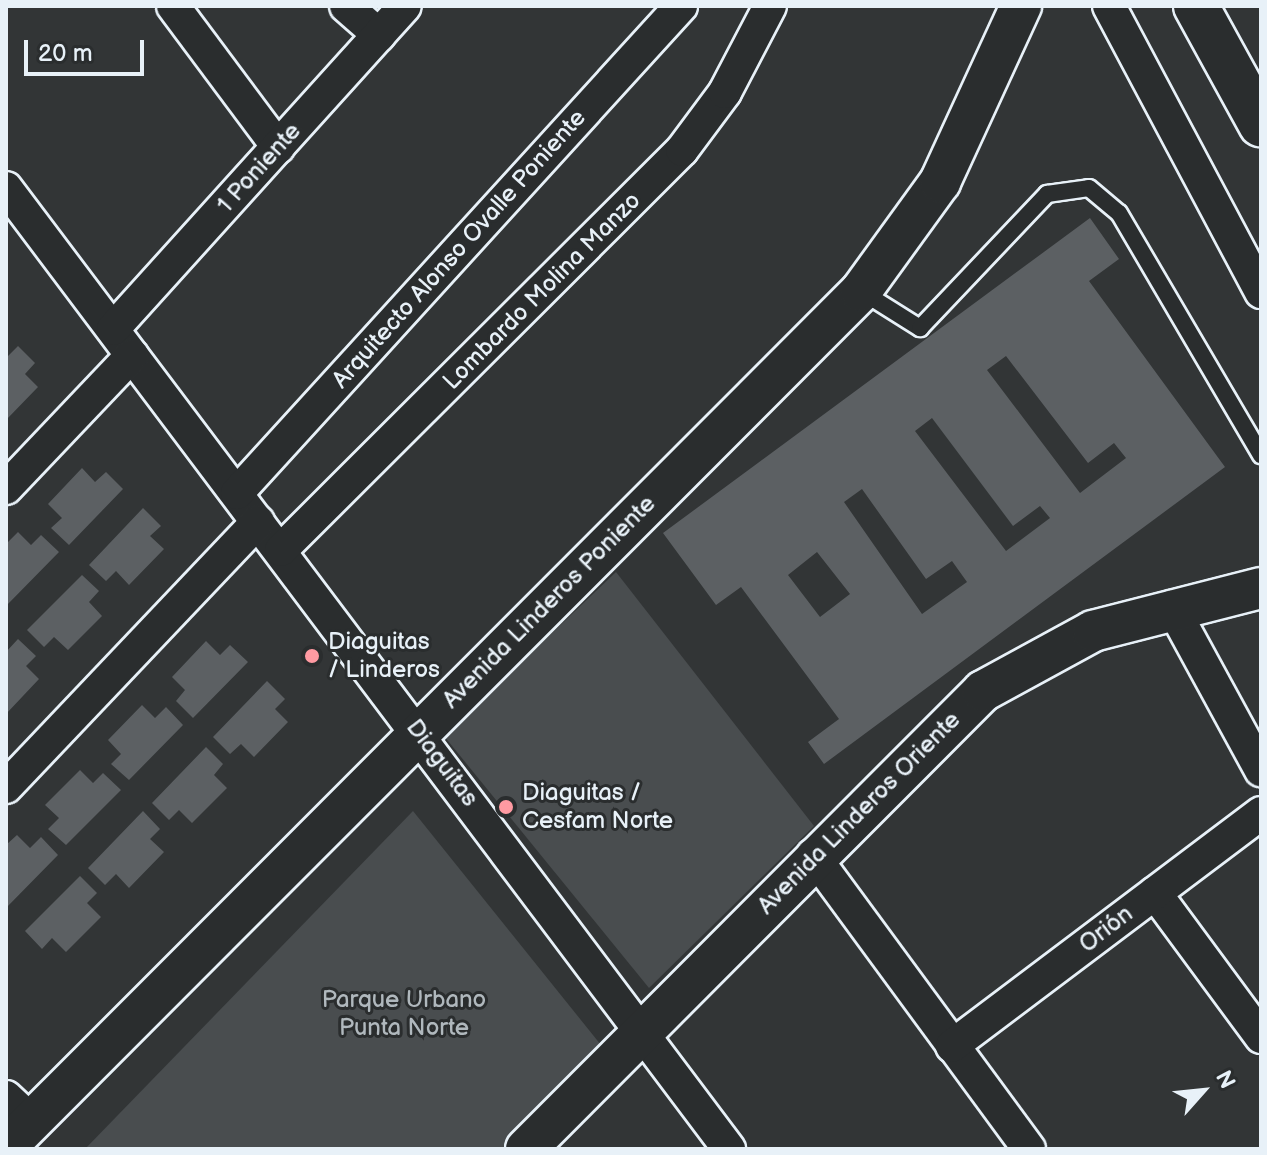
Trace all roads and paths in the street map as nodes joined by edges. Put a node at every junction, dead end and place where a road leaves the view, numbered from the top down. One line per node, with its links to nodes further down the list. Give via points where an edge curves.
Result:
1 (173, 6): 11 (street)
2 (346, 6): 9 (street)
3 (405, 6): 9 (street, 1 Poniente)
4 (681, 6): 19 (street, Arquitecto Alonso Ovalle Poniente)
5 (770, 6): 21 (street, Lombardo Molina Manzo, via 725,92 682,150)
6 (1021, 6): 13 (street, Avenida Linderos Poniente, via 940,182)
7 (1109, 6): 14 (street)
8 (1196, 6): 10 (highway)
9 (379, 35): 11 (street, 1 Poniente)
10 (1261, 124)
11 (278, 147): 15 (street, 1 Poniente)
12 (6, 188): 15 (street, Diaguitas)
13 (861, 291): 17 (lane, via 920,328 1047,194 1089,188 1119,213); 24 (street, Avenida Linderos Poniente)
14 (1261, 292)
15 (113, 329): 16 (street, Diaguitas)
16 (132, 355): 18 (street); 19 (street, Diaguitas)
17 (1261, 455)
18 (6, 488)
19 (237, 493): 20 (street, Diaguitas)
20 (258, 521): 21 (street, Diaguitas); 26 (street)
21 (281, 550): 24 (street, Diaguitas)
22 (1261, 588): 23 (street, Avenida Linderos Oriente)
23 (1172, 607): 25 (street); 28 (street, Avenida Linderos Oriente, via 1055,647 983,691)
24 (418, 731): 30 (street, Diaguitas); 33 (street, Avenida Linderos Poniente)
25 (1261, 770)
26 (6, 787)
27 (1261, 813): 29 (street, Orión)
28 (813, 855): 30 (street, Avenida Linderos Oriente); 32 (street)
29 (1155, 893): 31 (street); 32 (street, Orión)
30 (644, 1034): 34 (street, Avenida Linderos Oriente); 35 (street, Diaguitas)
31 (1261, 1037)
32 (952, 1046): 36 (street)
33 (15, 1122)
34 (526, 1149)
35 (729, 1149)
36 (1029, 1149)

